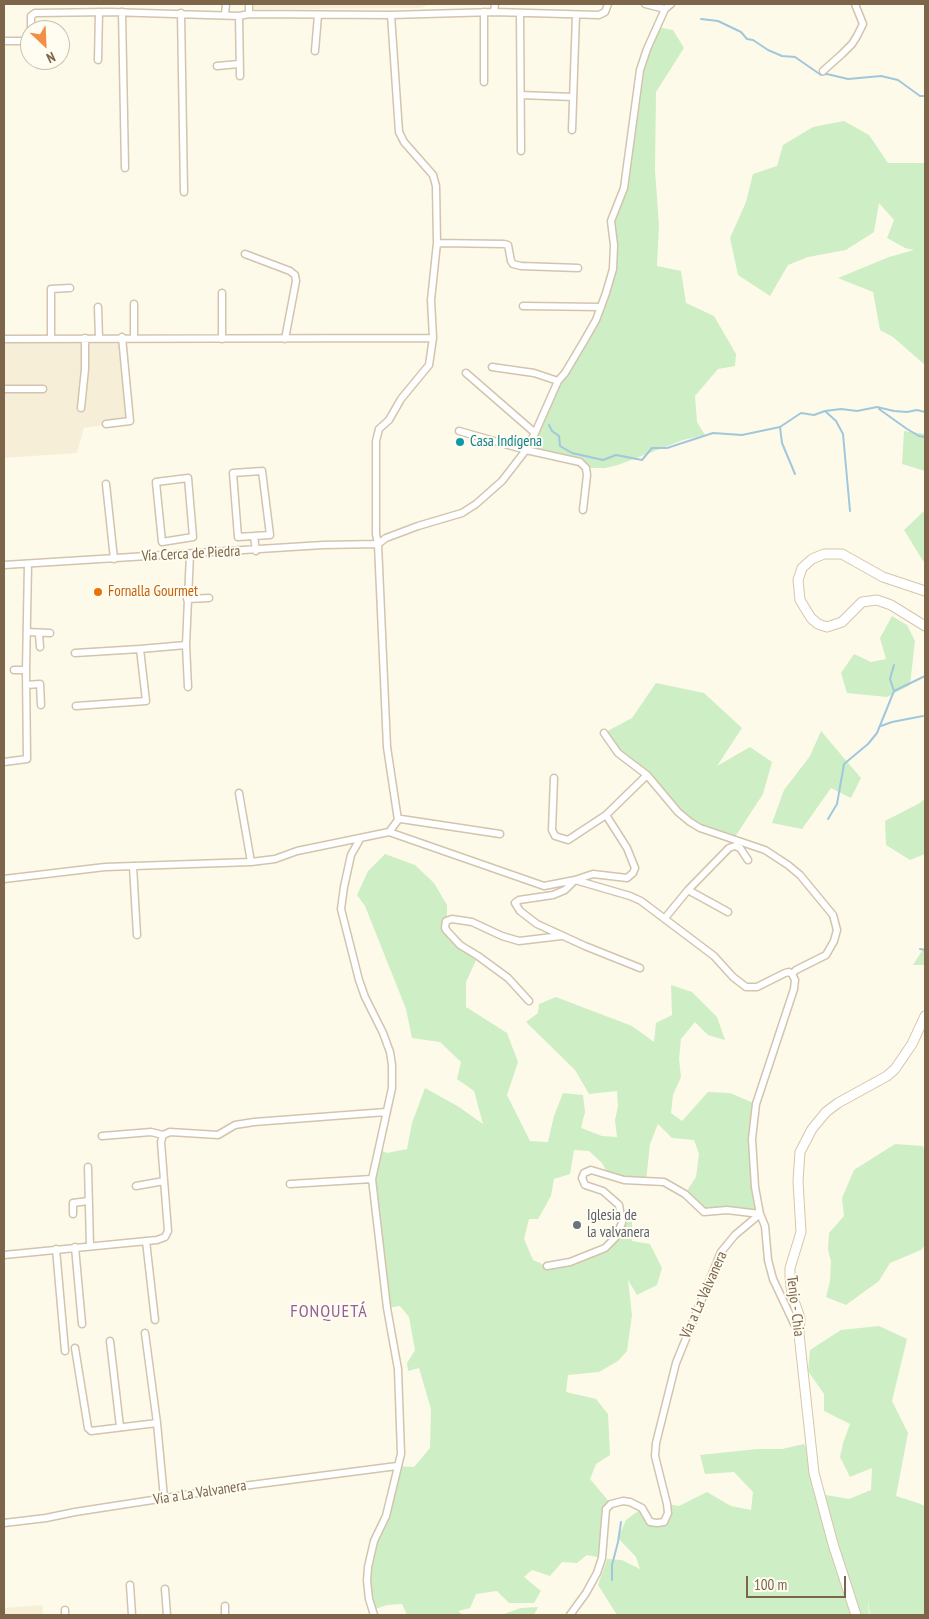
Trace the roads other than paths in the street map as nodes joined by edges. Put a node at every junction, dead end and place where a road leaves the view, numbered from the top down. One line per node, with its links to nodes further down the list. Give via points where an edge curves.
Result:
1 (226, 4): 15 (street)
2 (249, 4): 16 (street)
3 (495, 4): 12 (street)
4 (608, 4): 19 (street, via 602,14)
5 (645, 4): 8 (street)
6 (671, 4): 8 (street)
7 (855, 4): 28 (street, via 863,24 842,54)
8 (665, 9): 45 (street, via 640,70 624,188 611,221 613,269)
9 (99, 12): 10 (street); 21 (street, via 35,13); 25 (street)
10 (122, 12): 13 (street); 35 (street)
11 (484, 12): 12 (street); 18 (street); 30 (street)
12 (494, 12): 14 (street)
13 (181, 13): 15 (street); 36 (street)
14 (520, 13): 19 (street); 31 (street)
15 (225, 14): 20 (street)
16 (249, 14): 17 (street); 20 (street)
17 (318, 15): 18 (street); 24 (street)
18 (391, 15): 37 (street, via 399,132 433,175)
19 (576, 15): 32 (street)
20 (239, 16): 26 (street)
21 (31, 20)
22 (20, 40): 23 (street)
23 (4, 41)
24 (315, 51)
25 (98, 60)
26 (239, 64): 27 (street); 29 (street)
27 (217, 66)
28 (823, 71)
29 (240, 76)
30 (484, 82)
31 (521, 95): 32 (street); 34 (street)
32 (573, 97): 33 (street)
33 (572, 130)
34 (521, 151)
35 (125, 168)
36 (184, 192)
37 (437, 243): 39 (street, via 504,244 508,245 513,264); 52 (street, via 431,300)
38 (245, 254): 54 (street, via 290,270 295,275)
39 (578, 268)
40 (70, 288): 48 (street, via 51,289)
41 (222, 293): 53 (street)
42 (134, 304): 51 (street)
43 (523, 306): 45 (street)
44 (98, 307): 50 (street)
45 (601, 307): 57 (street)
46 (122, 337): 50 (street); 51 (street); 61 (street, via 130,421)
47 (4, 338): 48 (street)
48 (51, 338): 49 (street)
49 (85, 338): 50 (street); 60 (street)
50 (99, 338)
51 (134, 338): 53 (street)
52 (433, 338): 54 (street); 69 (street, via 429,365 380,429 376,441)
53 (222, 339): 54 (street)
54 (285, 339)
55 (492, 367): 57 (street, via 534,373)
56 (466, 373): 63 (street)
57 (558, 381): 63 (street)
58 (4, 389): 59 (street)
59 (43, 389)
60 (81, 408)
61 (106, 424)
62 (459, 431): 64 (street)
63 (535, 433): 64 (street)
64 (526, 450): 66 (street, via 580,462 586,468); 69 (street, via 502,481 462,513 418,526)
65 (106, 484): 73 (street)
66 (583, 510)
67 (254, 536): 67 (street, via 270,535 262,471 233,473 238,537); 70 (street)
68 (170, 541): 68 (street, via 193,537 188,478 156,482 162,542); 72 (street)
69 (378, 544): 70 (street, Vía Cerca de Piedra); 99 (street, via 387,747)
70 (256, 551): 71 (street, Vía Cerca de Piedra)
71 (190, 554): 72 (street, Vía Cerca de Piedra); 77 (street)
72 (171, 555): 73 (street, Vía Cerca de Piedra)
73 (114, 559): 74 (street, Vía Cerca de Piedra)
74 (28, 564): 75 (street, Vía Cerca de Piedra); 80 (street)
75 (4, 565)
76 (925, 591): 79 (street, via 883,577 842,554 824,554 812,559 802,568 798,580 800,600 818,624 827,627 842,622 862,602 877,600)
77 (188, 598): 78 (street); 83 (street)
78 (209, 598)
79 (925, 626)
80 (27, 632): 82 (street); 88 (street)
81 (50, 633): 82 (street)
82 (39, 634): 84 (street)
83 (186, 645): 85 (street); 90 (street)
84 (40, 647)
85 (140, 650): 86 (street); 92 (street, via 146,701)
86 (75, 653)
87 (14, 670): 88 (street)
88 (26, 670): 89 (street)
89 (26, 685): 91 (street, via 40,684); 94 (street, via 27,760)
90 (188, 687)
91 (41, 705)
92 (76, 706)
93 (604, 733): 95 (street, via 618,753)
94 (4, 762)
95 (647, 774): 98 (street); 116 (street, via 690,822 778,857 800,875 833,915 838,934 826,955)
96 (554, 778): 98 (street, via 552,830 555,836 568,840)
97 (239, 793): 106 (street)
98 (606, 815): 109 (street, via 627,848 635,868 633,873 627,878 593,874)
99 (398, 820): 100 (street); 101 (street)
100 (389, 832): 102 (street); 109 (street, via 544,886)
101 (500, 834)
102 (360, 839): 103 (street); 104 (street)
103 (347, 841): 104 (street); 106 (street)
104 (352, 855): 119 (street, via 341,909 359,980 390,1052 392,1088)
105 (748, 860): 110 (street, via 740,848 729,848)
106 (252, 862): 107 (street)
107 (133, 866): 108 (street); 113 (street)
108 (4, 879)
109 (575, 880): 112 (street, via 642,901); 114 (street, via 565,890 553,895 515,903 520,911 538,924)
110 (688, 890): 111 (street); 112 (street)
111 (728, 912)
112 (665, 918): 116 (street, via 714,956 746,987 757,987 785,973)
113 (137, 935)
114 (564, 936): 115 (street); 117 (street, via 519,940 472,922 446,921 444,928 460,945 508,978)
115 (640, 968)
116 (792, 974): 129 (street, via 794,988 756,1104 752,1139)
117 (529, 1001)
118 (925, 1016): 139 (street, Tenjo - Chia, via 895,1069 826,1112 800,1152 801,1232 790,1268 792,1295 800,1318)
119 (386, 1112): 120 (street, via 235,1125 218,1134 170,1132); 123 (street)
120 (163, 1135): 121 (street, via 151,1132); 124 (street)
121 (102, 1136)
122 (88, 1167): 127 (street)
123 (372, 1179): 125 (street); 145 (street, via 387,1308 398,1369 401,1454)
124 (164, 1181): 126 (street); 130 (street, via 168,1231 165,1237)
125 (290, 1184)
126 (136, 1186)
127 (88, 1201): 128 (street, via 73,1203); 131 (street)
128 (73, 1214)
129 (760, 1214): 135 (street, via 727,1210 704,1212 685,1194 664,1182 624,1180 591,1170 582,1178 585,1186 603,1191 619,1205 622,1223 615,1238 604,1248 570,1262); 139 (street, via 765,1226 773,1279); 155 (street, Vía a La Valvanera, via 720,1252 676,1363 656,1442 655,1456 668,1513 664,1522 650,1522 642,1508 630,1502 611,1504 606,1509 602,1558 597,1573)
130 (146, 1241): 131 (street); 136 (street)
131 (90, 1246): 132 (street)
132 (75, 1247): 133 (street); 137 (street)
133 (56, 1249): 134 (street); 142 (street)
134 (4, 1255)
135 (547, 1266)
136 (155, 1320)
137 (82, 1324)
138 (145, 1334): 143 (street)
139 (799, 1334): 156 (street, Tenjo - Chia, via 814,1473)
140 (110, 1340): 144 (street)
141 (75, 1348): 144 (street, via 88,1428 94,1431)
142 (65, 1351)
143 (157, 1423): 144 (street); 146 (street)
144 (120, 1427)
145 (397, 1466): 146 (street, Vía a La Valvanera); 154 (street, via 386,1516 374,1541 368,1567 369,1599)
146 (164, 1498): 147 (street, Vía a La Valvanera)
147 (4, 1523)
148 (130, 1585): 151 (street)
149 (165, 1589): 152 (street)
150 (225, 1606): 153 (street)
151 (132, 1615)
152 (167, 1615)
153 (225, 1615)
154 (374, 1615)
155 (570, 1615)
156 (856, 1615)

